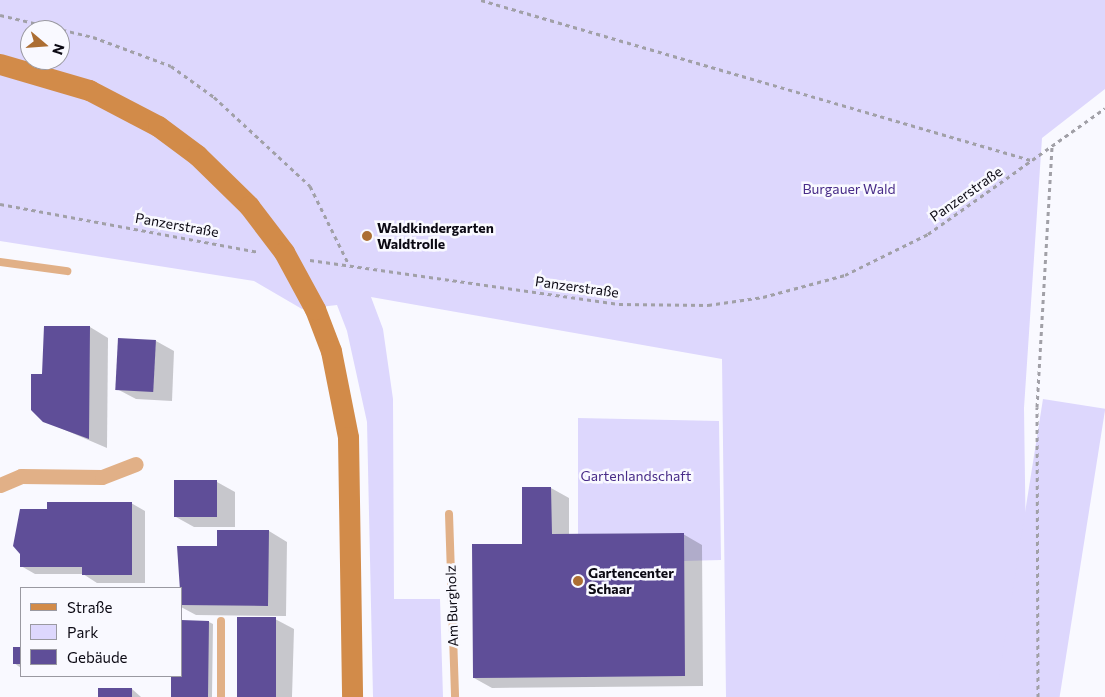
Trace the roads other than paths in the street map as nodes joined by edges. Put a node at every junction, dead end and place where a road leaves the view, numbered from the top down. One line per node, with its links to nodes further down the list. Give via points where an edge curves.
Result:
1 (0, 64): 9 (main road, bridge, via 89,90 158,126 197,155 249,206 284,252 315,309 335,369 348,437)
2 (0, 262): 3 (lane)
3 (67, 271)
4 (136, 464): 5 (street, via 102,477 21,476)
5 (0, 485)
6 (449, 514): 10 (lane, Am Burgholz)
7 (221, 621): 8 (lane)
8 (221, 697)
9 (352, 697)
10 (455, 697)

